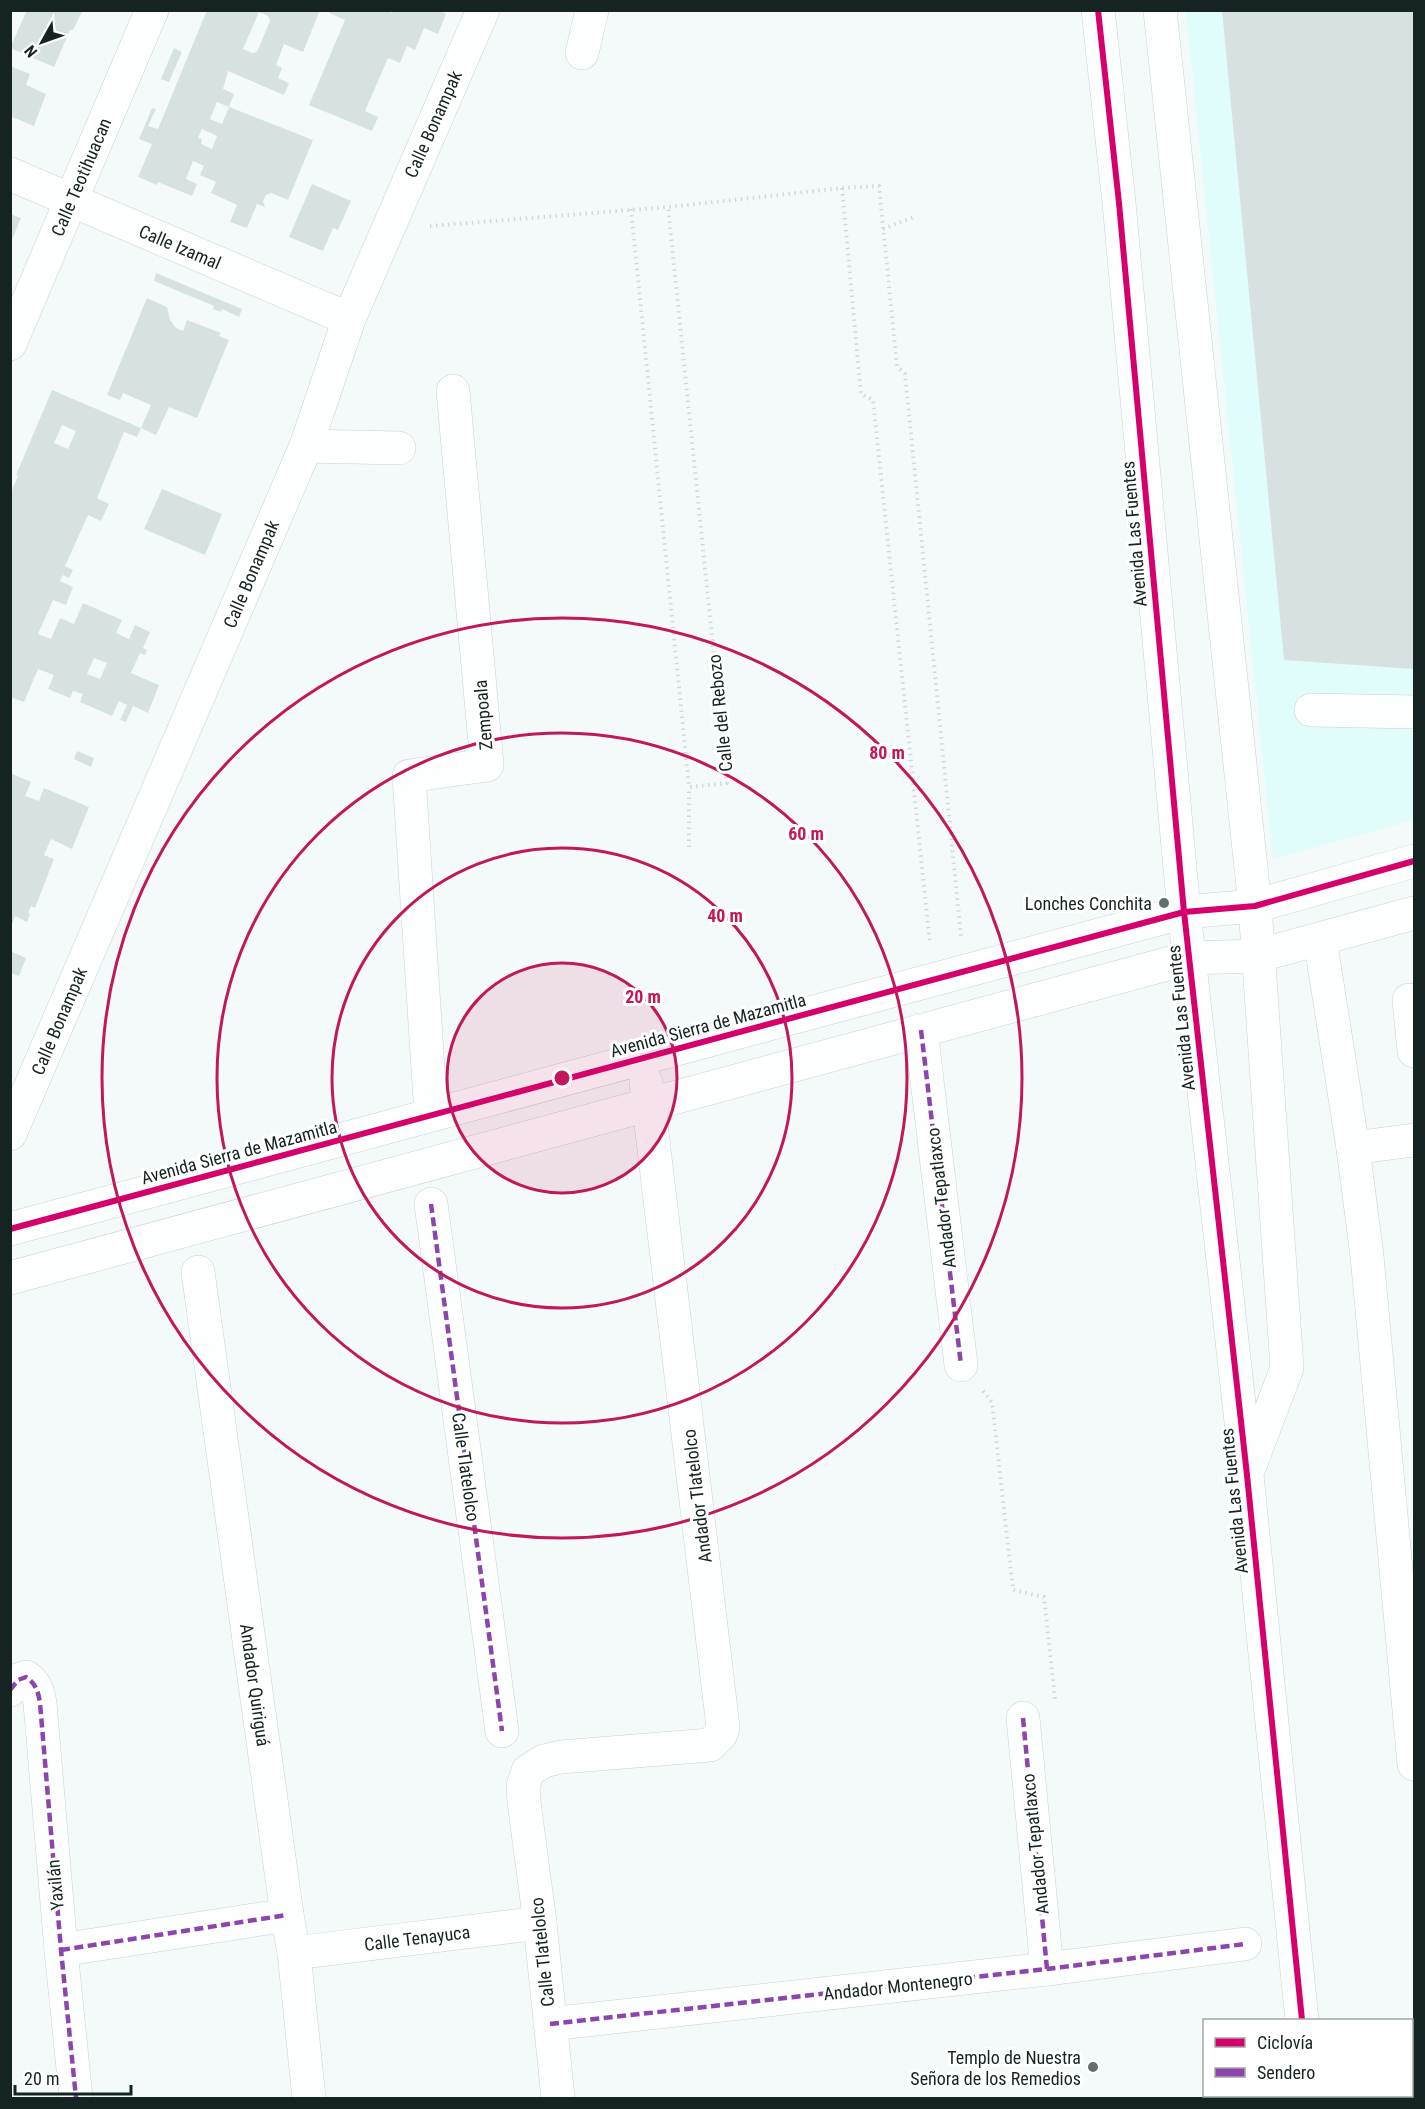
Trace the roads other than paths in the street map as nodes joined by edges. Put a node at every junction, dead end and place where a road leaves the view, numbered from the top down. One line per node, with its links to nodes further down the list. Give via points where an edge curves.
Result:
1 (152, 10): 8 (street, Calle Teotihuacan)
2 (483, 10): 9 (street, Calle Bonampak)
3 (592, 10): 6 (street)
4 (1098, 10): 18 (street, Avenida Las Fuentes)
5 (1160, 10): 17 (street, Avenida Las Fuentes)
6 (582, 53)
7 (10, 174): 8 (street, Calle Izamal)
8 (72, 200): 9 (street, Calle Izamal); 10 (street, Calle Teotihuacan)
9 (349, 319): 12 (street, Calle Bonampak)
10 (10, 344)
11 (453, 391): 28 (street, Zempoala, via 487,765 409,776)
12 (306, 446): 13 (street); 29 (street, Calle Bonampak)
13 (399, 448)
14 (1311, 710): 15 (street)
15 (1414, 711)
16 (1414, 861): 17 (street, Avenida Sierra de Mazamitla)
17 (1255, 906): 18 (street, Avenida Sierra de Mazamitla); 21 (street, Avenida Las Fuentes)
18 (1184, 912): 22 (street, Avenida Las Fuentes); 26 (street, Avenida Sierra de Mazamitla)
19 (1414, 913): 20 (street)
20 (1320, 939): 21 (street); 31 (street)
21 (1257, 956): 22 (street); 37 (street, Avenida Las Fuentes, via 1287,1368)
22 (1190, 958): 24 (street); 37 (street, Avenida Las Fuentes)
23 (1409, 1000): 25 (street)
24 (921, 1030): 27 (street); 36 (street, Andador Tepatlaxco)
25 (1414, 1051)
26 (643, 1058): 27 (street, Andador Tlatelolco); 28 (street, Avenida Sierra de Mazamitla)
27 (650, 1104): 35 (street); 42 (street, Andador Tlatelolco, via 723,1728 710,1745 561,1757)
28 (431, 1115): 33 (street, Avenida Sierra de Mazamitla)
29 (10, 1134)
30 (1414, 1140): 31 (street)
31 (1353, 1148): 41 (street, via 1367,1256)
32 (431, 1204): 40 (street, Calle Tlatelolco)
33 (10, 1229)
34 (198, 1272): 43 (street, Andador Quiriguá)
35 (10, 1278)
36 (961, 1365)
37 (1247, 1475): 49 (street, Avenida Las Fuentes)
38 (18, 1684): 46 (street, Yaxilán, via 33,1682 40,1703)
39 (1023, 1718): 48 (street, Andador Tepatlaxco)
40 (502, 1731)
41 (1414, 1764)
42 (528, 1771): 44 (street, Calle Tlatelolco, via 523,1786 524,1802)
43 (287, 1915): 46 (street); 47 (street, Andador Quiriguá)
44 (540, 1923): 47 (street, Calle Tenayuca); 50 (street, Calle Tlatelolco)
45 (1245, 1944): 48 (street, Andador Montenegro)
46 (61, 1950): 51 (street, Yaxilán)
47 (294, 1953): 52 (street, Andador Quiriguá)
48 (1047, 1969): 50 (street, Andador Montenegro)
49 (1302, 2019)
50 (550, 2024): 53 (street, Calle Tlatelolco)
51 (76, 2098)
52 (309, 2098)
53 (558, 2098)

